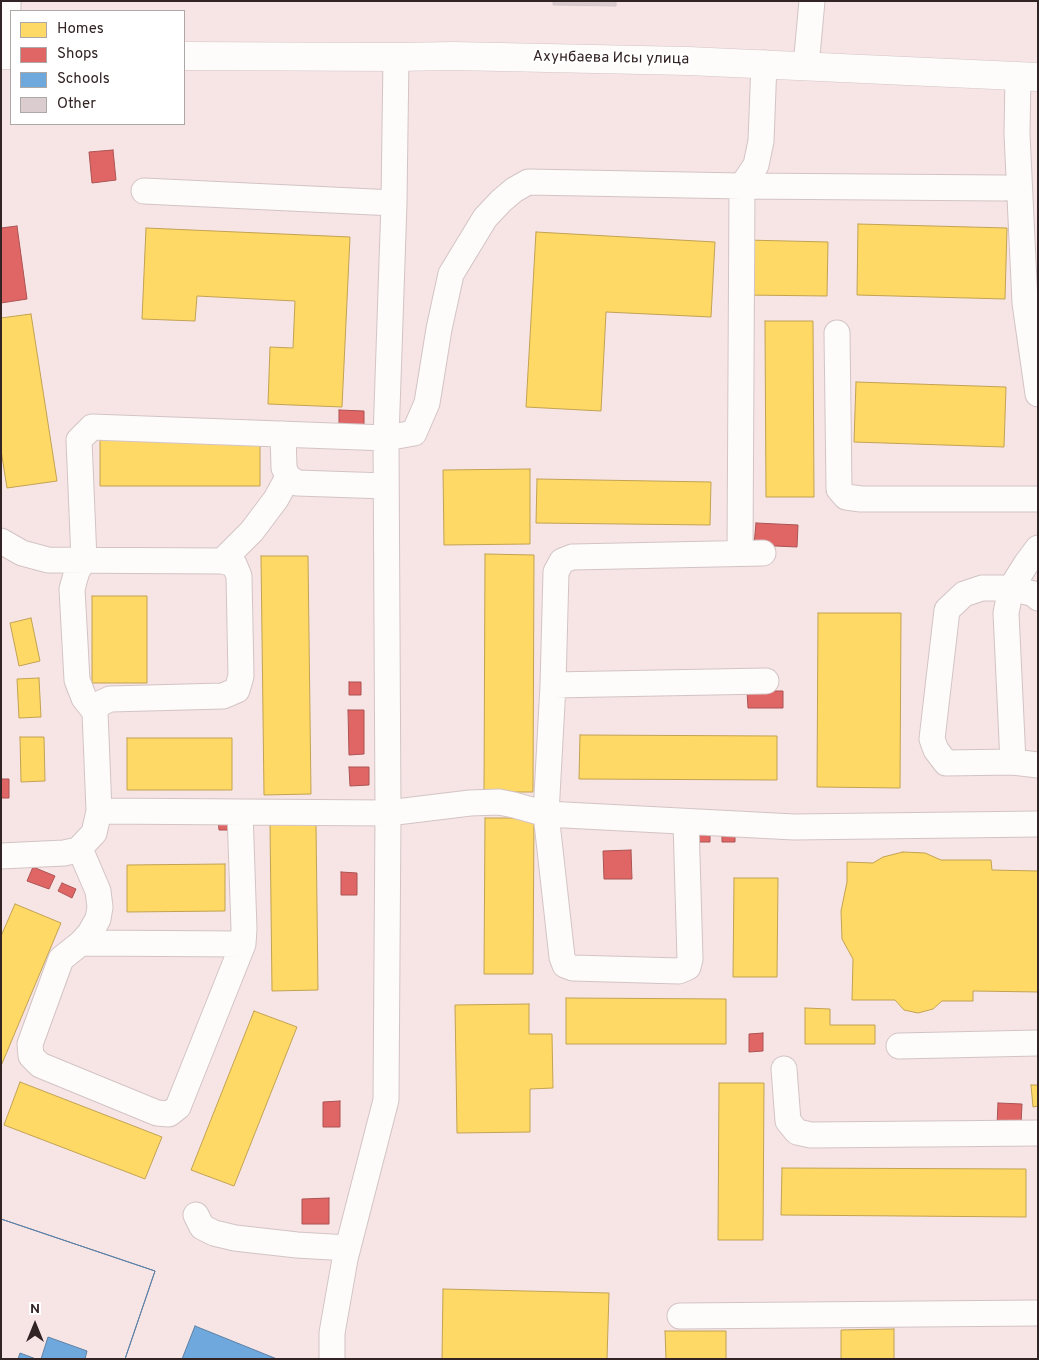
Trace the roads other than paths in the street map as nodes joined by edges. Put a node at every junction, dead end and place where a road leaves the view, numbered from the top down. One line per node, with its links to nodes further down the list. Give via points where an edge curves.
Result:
1 (8, 1): 3 (street)
2 (812, 1): 7 (street)
3 (7, 55)
4 (185, 56): 5 (main road, Ахунбаева Исы улица)
5 (396, 57): 6 (main road, Ахунбаева Исы улица); 13 (street)
6 (764, 63): 7 (main road, Ахунбаева Исы улица); 10 (street, via 761,142 756,165)
7 (806, 66): 8 (main road, Ахунбаева Исы улица)
8 (1028, 77): 9 (street)
9 (1027, 134): 15 (street, via 1025,303)
10 (742, 186): 11 (street); 17 (street, via 528,182 514,190 485,218 451,274 427,403 414,433); 28 (street, via 751,553 572,557 562,561 556,572)
11 (1004, 188)
12 (144, 191): 13 (street)
13 (394, 203): 17 (street)
14 (837, 333): 20 (street, via 839,489 846,497)
15 (1038, 394)
16 (283, 434): 17 (street); 18 (street, via 284,468); 23 (street, via 92,427 79,440)
17 (386, 438): 19 (street)
18 (288, 477): 19 (street, via 297,483); 24 (street, via 252,532)
19 (386, 486): 34 (street)
20 (1038, 499)
21 (1, 541): 23 (street, via 22,554 48,560)
22 (1038, 548): 25 (street)
23 (84, 560): 24 (street); 29 (street, via 72,589 77,680 84,698)
24 (222, 561): 29 (street, via 234,564 239,576 241,676 236,690 223,696 110,699 99,704)
25 (1011, 588): 26 (street); 30 (street, via 1006,613); 30 (street, via 982,588 964,594 947,610 932,739 946,763)
26 (1038, 598)
27 (766, 681): 28 (street)
28 (553, 685): 35 (street)
29 (95, 712): 32 (street)
30 (1013, 762): 31 (street)
31 (1038, 765)
32 (99, 811): 33 (street); 38 (street, via 94,833)
33 (240, 812): 34 (street); 41 (street)
34 (388, 813): 35 (street, via 499,802); 47 (street, via 386,1100)
35 (546, 814): 36 (street); 36 (street, via 562,957 565,965 573,968 679,971 688,967)
36 (686, 822): 37 (street, via 794,827)
37 (1038, 824)
38 (78, 850): 39 (street); 40 (street, via 98,891 100,907 98,919)
39 (1, 856)
40 (81, 943): 41 (street); 41 (street, via 61,958 30,1044 31,1056 40,1065 157,1113 169,1114 178,1106)
41 (243, 944)
42 (1038, 1043): 43 (street)
43 (899, 1046)
44 (784, 1069): 45 (street, via 788,1121 796,1132 811,1135)
45 (1038, 1133)
46 (196, 1215): 47 (street, via 202,1227 235,1238)
47 (348, 1248): 50 (street, via 332,1333)
48 (1038, 1313): 49 (street)
49 (680, 1316)
50 (332, 1359)

